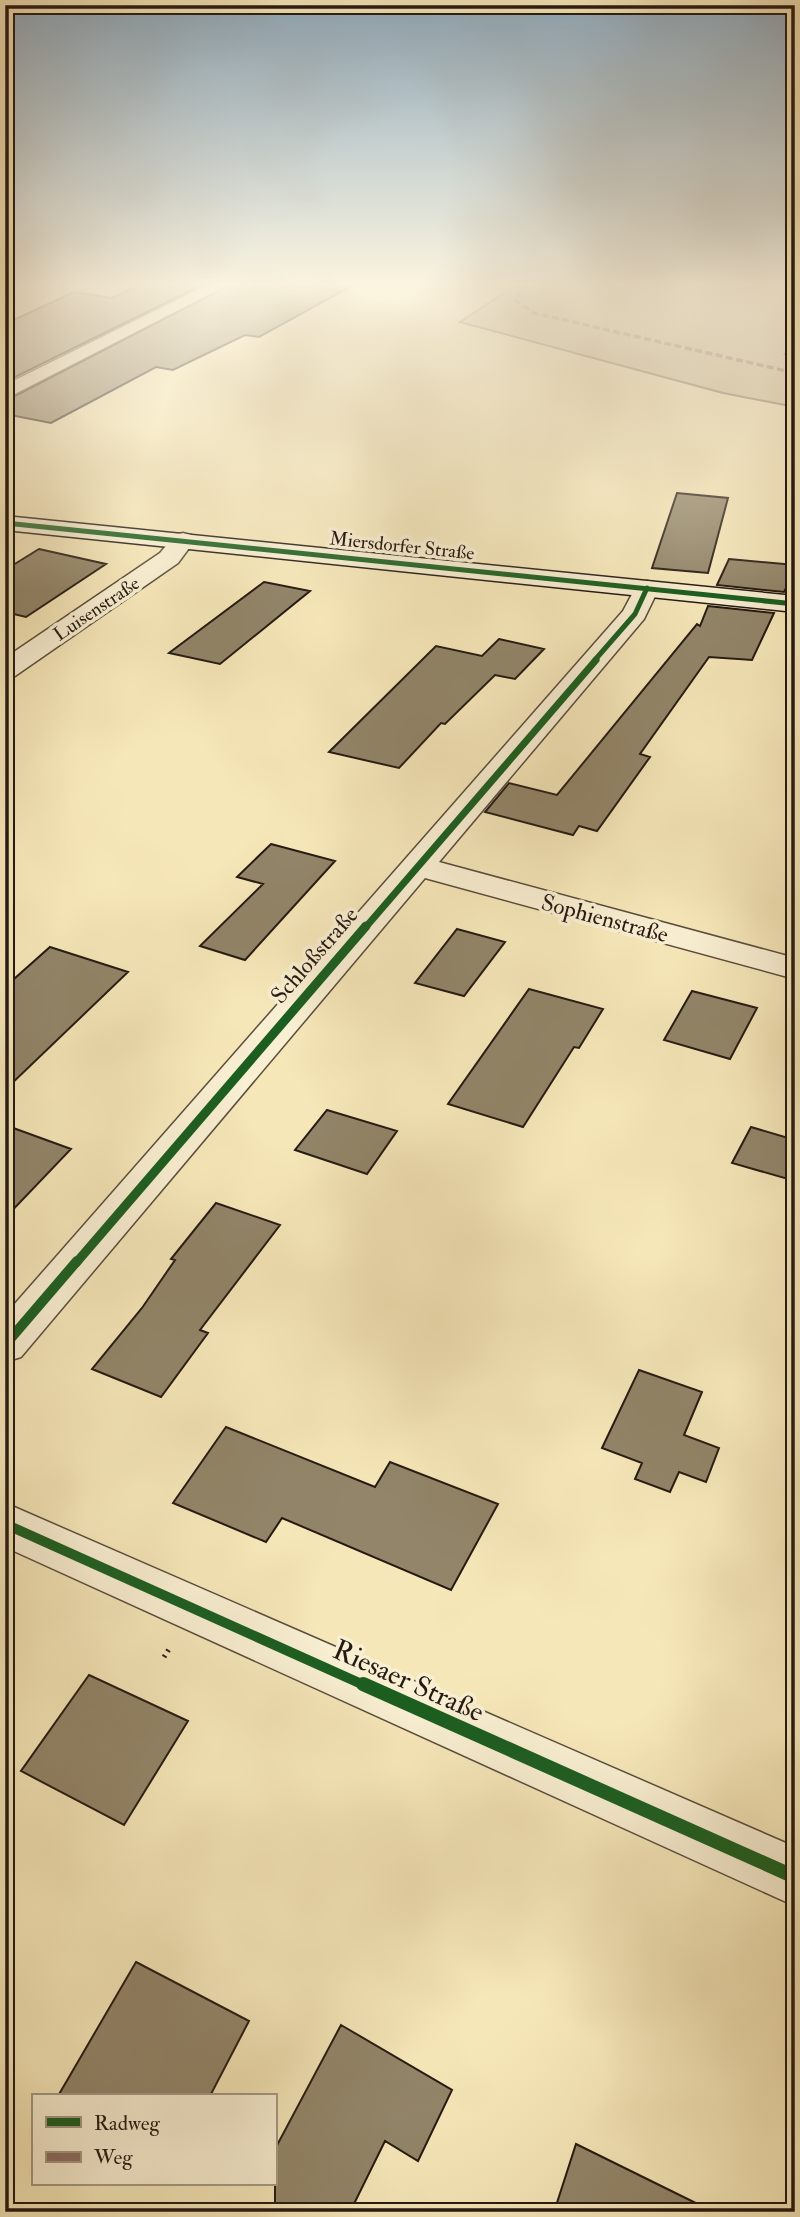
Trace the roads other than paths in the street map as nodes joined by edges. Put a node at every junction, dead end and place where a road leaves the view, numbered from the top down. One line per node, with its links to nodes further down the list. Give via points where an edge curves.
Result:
1 (5, 523): 2 (street, Miersdorfer Straße)
2 (183, 540): 3 (street, Miersdorfer Straße); 5 (street, Luisenstraße, via 169,558)
3 (647, 588): 4 (street, Miersdorfer Straße); 6 (street, Schloßstraße, via 635,614)
4 (795, 604)
5 (5, 670)
6 (416, 866): 7 (street, Sophienstraße); 8 (street, Schloßstraße)
7 (795, 969)
8 (5, 1345)
9 (5, 1524): 10 (street, Riesaer Straße)
10 (795, 1877)

